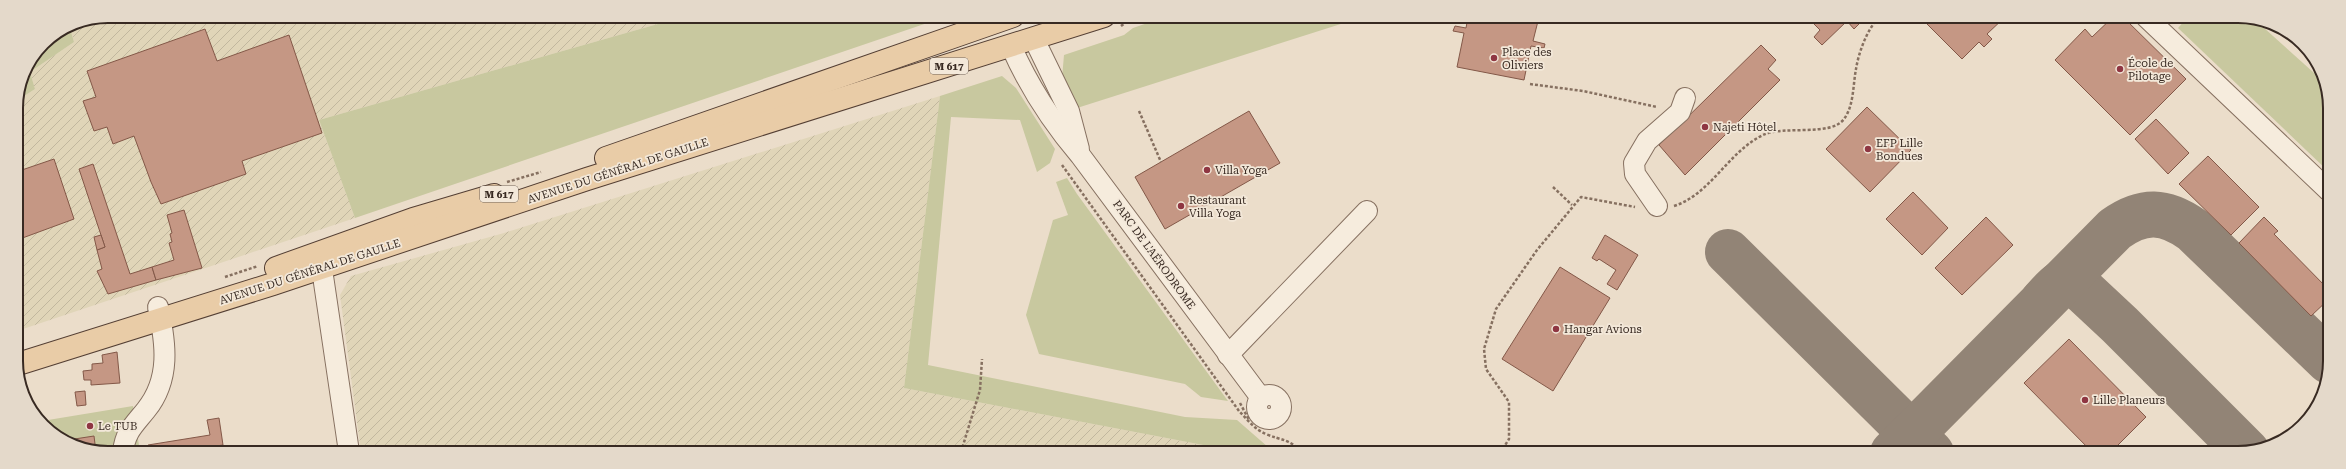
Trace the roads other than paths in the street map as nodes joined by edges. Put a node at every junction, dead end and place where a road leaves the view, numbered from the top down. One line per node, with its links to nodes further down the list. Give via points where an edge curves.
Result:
1 (992, 23): 13 (main road, AVENUE DU GÉNÉRAL DE GAULLE / M 617, via 602,160 413,220)
2 (1009, 23): 7 (main road)
3 (1016, 23): 6 (main road)
4 (1083, 23): 6 (main road, AVENUE DU GÉNÉRAL DE GAULLE / M 617)
5 (2152, 23): 10 (street)
6 (1034, 39): 7 (main road, AVENUE DU GÉNÉRAL DE GAULLE / M 617); 9 (street, PARC DE L'AÉRODROME, via 1069,111)
7 (1011, 46): 9 (street, PARC DE L'AÉRODROME, via 1041,104); 13 (main road, AVENUE DU GÉNÉRAL DE GAULLE / M 617)
8 (1682, 105): 11 (street, via 1647,141 1634,163 1638,178)
9 (1080, 155): 16 (street, PARC DE L'AÉRODROME)
10 (2323, 186)
11 (1657, 206)
12 (1367, 211): 16 (street)
13 (319, 260): 14 (main road, AVENUE DU GÉNÉRAL DE GAULLE / M 617); 20 (street)
14 (160, 313): 15 (main road, AVENUE DU GÉNÉRAL DE GAULLE / M 617); 17 (main road, AVENUE DU GÉNÉRAL DE GAULLE / M 617); 19 (street, via 165,338 165,364 160,387 146,410 131,426)
15 (23, 349)
16 (1228, 355): 18 (street, PARC DE L'AÉRODROME)
17 (23, 362)
18 (1261, 398)
19 (123, 446)
20 (348, 446)

